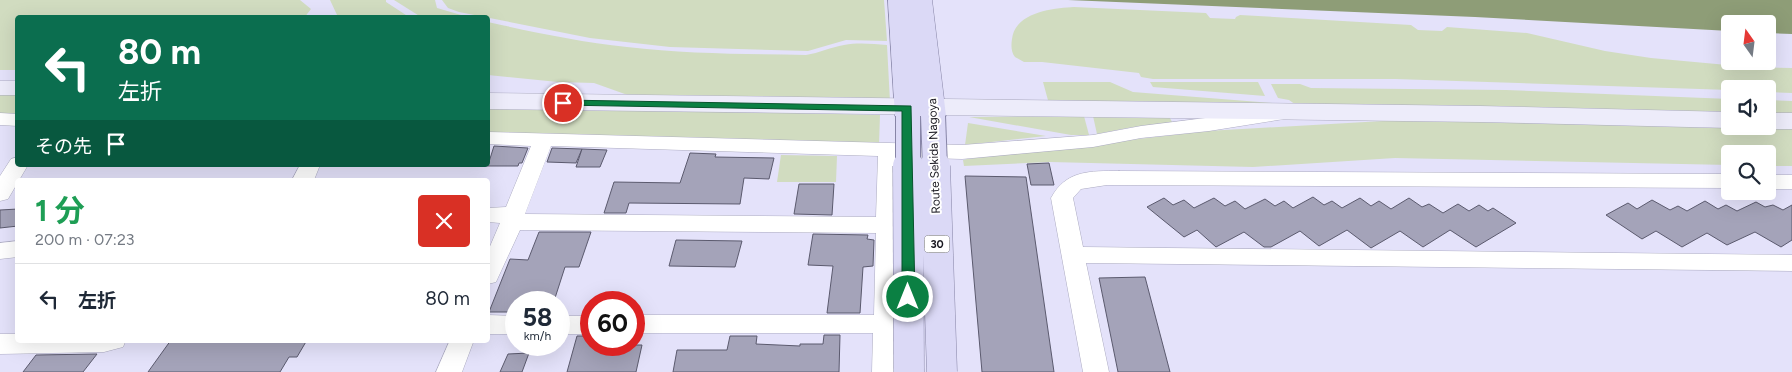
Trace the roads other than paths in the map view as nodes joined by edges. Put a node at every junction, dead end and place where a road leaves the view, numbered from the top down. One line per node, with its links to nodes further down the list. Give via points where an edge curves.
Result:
1 (899, 0): 6 (main road, Route Sekida Nagoya / 30)
2 (920, 0): 6 (main road, Route Sekida Nagoya / 30)
3 (0, 88): 4 (street)
4 (15, 88)
5 (490, 101): 6 (street)
6 (920, 108): 7 (street); 38 (main road, Route Sekida Nagoya / 30, bridge); 39 (main road, Route Sekida Nagoya / 30, bridge)
7 (1289, 113): 10 (street); 15 (street, via 1093,141 962,152)
8 (0, 119): 9 (street)
9 (15, 120)
10 (1721, 120)
11 (1776, 121): 12 (street)
12 (1792, 121)
13 (490, 138): 14 (street)
14 (543, 140): 15 (street); 22 (street)
15 (888, 149): 23 (street)
16 (16, 167): 20 (street)
17 (1721, 181): 26 (street, via 1085,180 1064,189 1062,198)
18 (1776, 182): 19 (street)
19 (1792, 182)
20 (0, 194)
21 (490, 215): 22 (street, via 507,215)
22 (512, 219): 23 (street, via 518,222); 28 (street)
23 (886, 225): 30 (street)
24 (15, 249): 25 (street)
25 (0, 251)
26 (1073, 255): 27 (street); 40 (street)
27 (1792, 263)
28 (490, 271)
29 (645, 324): 30 (street)
30 (885, 324): 37 (street)
31 (490, 325): 32 (street)
32 (505, 325)
33 (52, 343): 35 (street)
34 (461, 343): 36 (street)
35 (0, 344)
36 (449, 372)
37 (885, 372)
38 (909, 372)
39 (942, 372)
40 (1096, 372)

